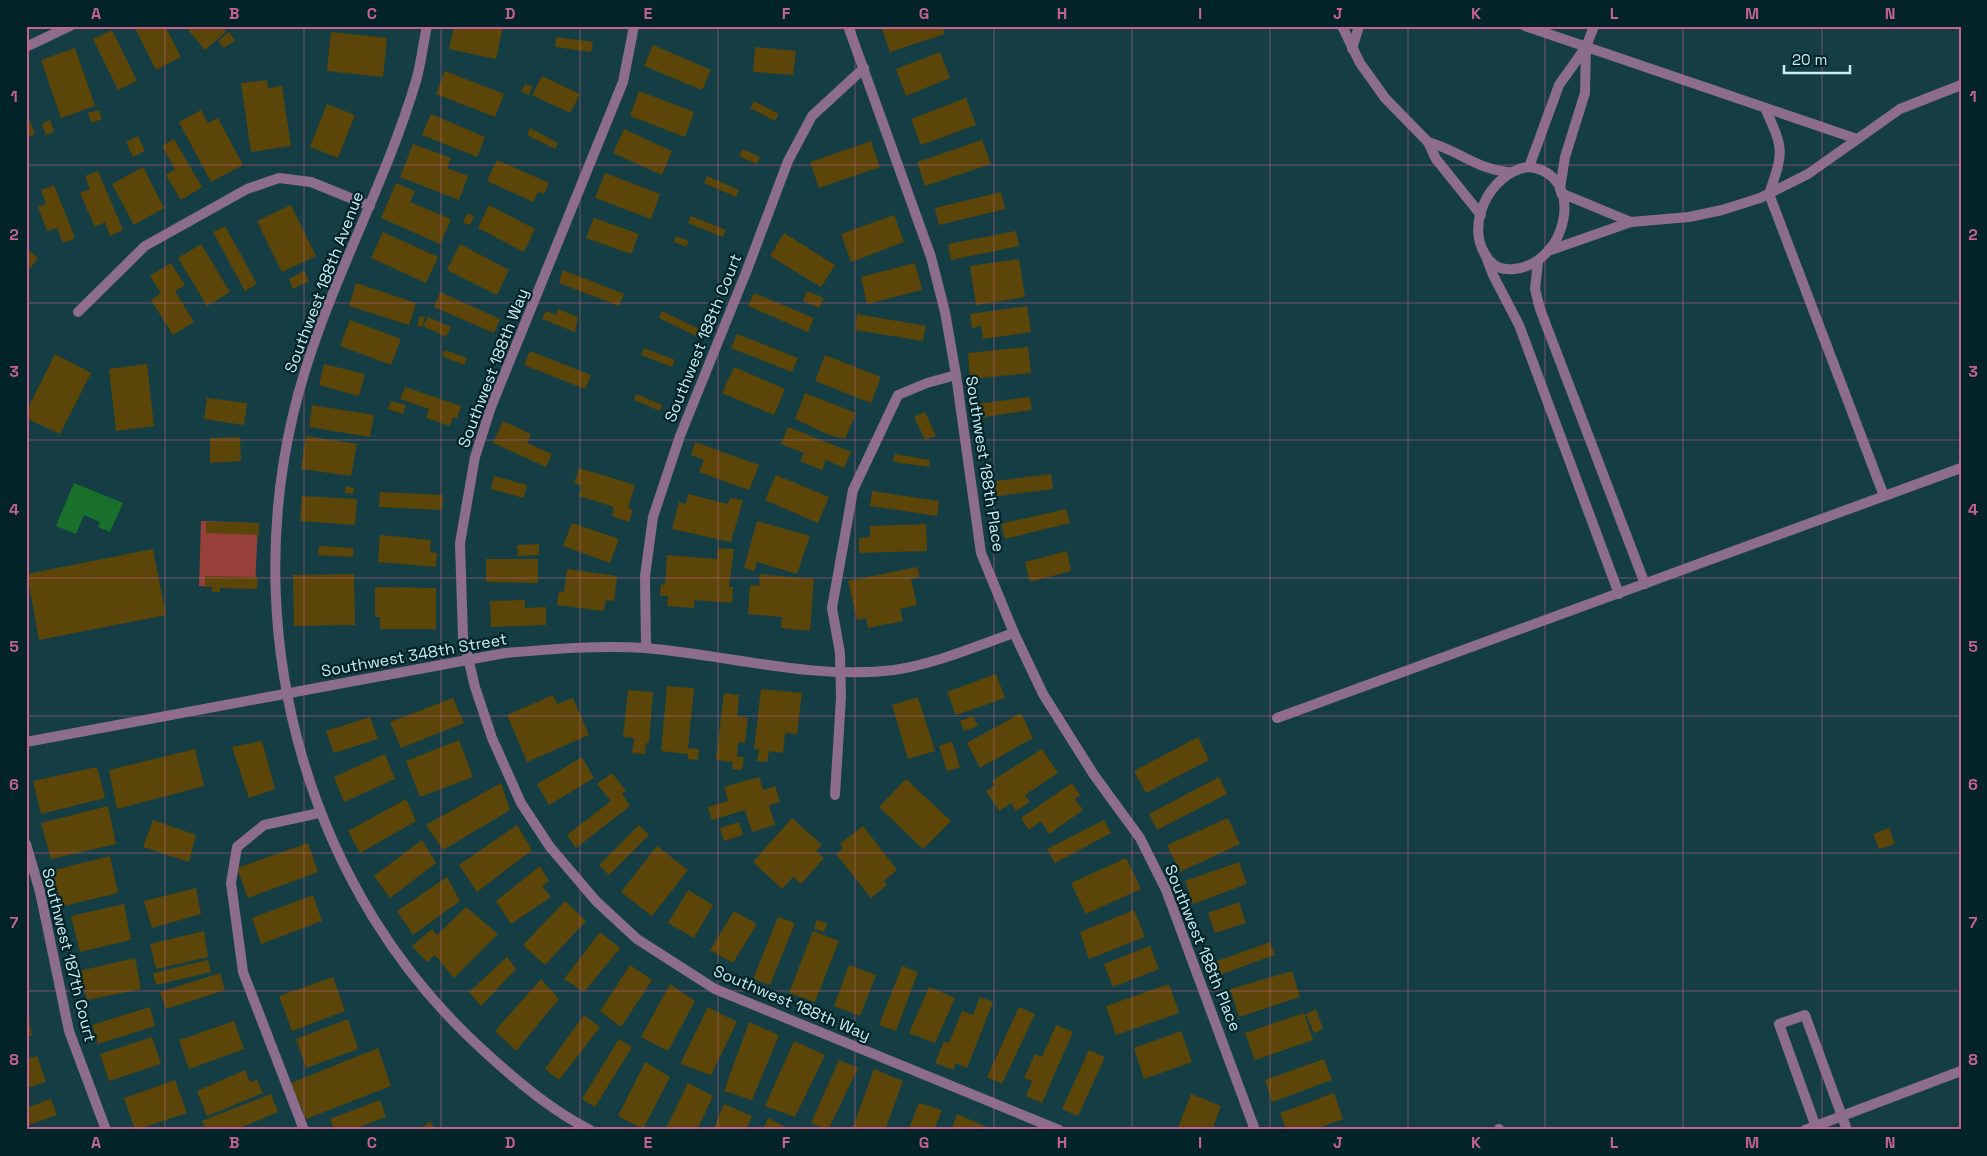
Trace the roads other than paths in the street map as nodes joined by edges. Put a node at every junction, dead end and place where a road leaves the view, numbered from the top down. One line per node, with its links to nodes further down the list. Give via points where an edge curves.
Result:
1 (70, 26): 9 (street)
2 (427, 26): 21 (street, Southwest 188th Avenue, via 416,80)
3 (634, 26): 35 (street, Southwest 188th Way, via 623,82 491,407 474,457 460,544)
4 (848, 26): 12 (street, Southwest 188th Place)
5 (1342, 26): 11 (street)
6 (1359, 26): 11 (street)
7 (1525, 26): 10 (street)
8 (1594, 26): 10 (street)
9 (26, 47)
10 (1586, 47): 14 (street); 17 (street, via 1558,85); 19 (street, via 1585,93 1565,157)
11 (1352, 49): 16 (street, via 1385,98)
12 (864, 68): 28 (street, Southwest 188th Place, via 931,257); 34 (street, Southwest 188th Court, via 812,116 788,161 680,436 652,517 644,576)
13 (1961, 85): 15 (street, via 1900,109)
14 (1766, 108): 15 (street); 20 (street, via 1781,148 1780,163)
15 (1857, 139): 20 (street, via 1808,174)
16 (1428, 142): 18 (street, via 1446,147 1482,168); 22 (street, via 1436,159)
17 (1529, 167): 18 (street); 19 (street, via 1549,172)
18 (1508, 172): 22 (street, via 1492,188)
19 (1560, 191): 23 (street); 24 (street, via 1564,220)
20 (1769, 194): 23 (street, via 1704,214); 30 (street)
21 (370, 206): 27 (street, via 311,182 278,178 247,189 145,246); 37 (street, Southwest 188th Avenue, via 309,356 292,414 280,477 273,579)
22 (1481, 215): 25 (street, via 1479,239)
23 (1631, 222): 24 (street)
24 (1551, 250): 26 (street)
25 (1485, 254): 26 (street, via 1504,270); 32 (street, via 1519,324)
26 (1538, 262): 31 (street, via 1535,288 1538,300)
27 (78, 312)
28 (956, 375): 33 (street, Southwest 188th Place, via 981,553); 36 (street, via 898,395 853,490 832,608)
29 (1961, 468): 30 (street)
30 (1884, 496): 31 (street)
31 (1645, 584): 32 (street)
32 (1619, 594): 38 (street)
33 (1014, 633): 36 (street, Southwest 348th Street, via 950,656 895,670); 50 (street, Southwest 188th Place, via 1043,694 1094,775 1140,838 1166,890)
34 (646, 648): 35 (street, Southwest 348th Street, via 585,647); 36 (street, Southwest 348th Street)
35 (467, 658): 37 (street, Southwest 348th Street); 49 (street, Southwest 188th Way, via 492,738 521,803 550,848 596,901 637,939 715,989)
36 (840, 672): 40 (street)
37 (286, 694): 39 (street, Southwest 348th Street); 41 (street, Southwest 188th Avenue)
38 (1277, 718)
39 (26, 742)
40 (835, 795)
41 (319, 813): 47 (street, via 264,825 237,847 231,883 243,972); 48 (street, Southwest 188th Avenue, via 355,886 418,982 464,1033 524,1087)
42 (26, 844): 46 (street, Southwest 187th Court, via 40,892 70,1031)
43 (1961, 1071): 44 (street)
44 (1842, 1116): 45 (street); 45 (street, via 1805,1014 1779,1024); 52 (street)
45 (1816, 1128): 51 (street)
46 (106, 1130)
47 (304, 1130)
48 (590, 1130)
49 (1060, 1130)
50 (1256, 1130)
51 (1805, 1130)
52 (1847, 1130)

